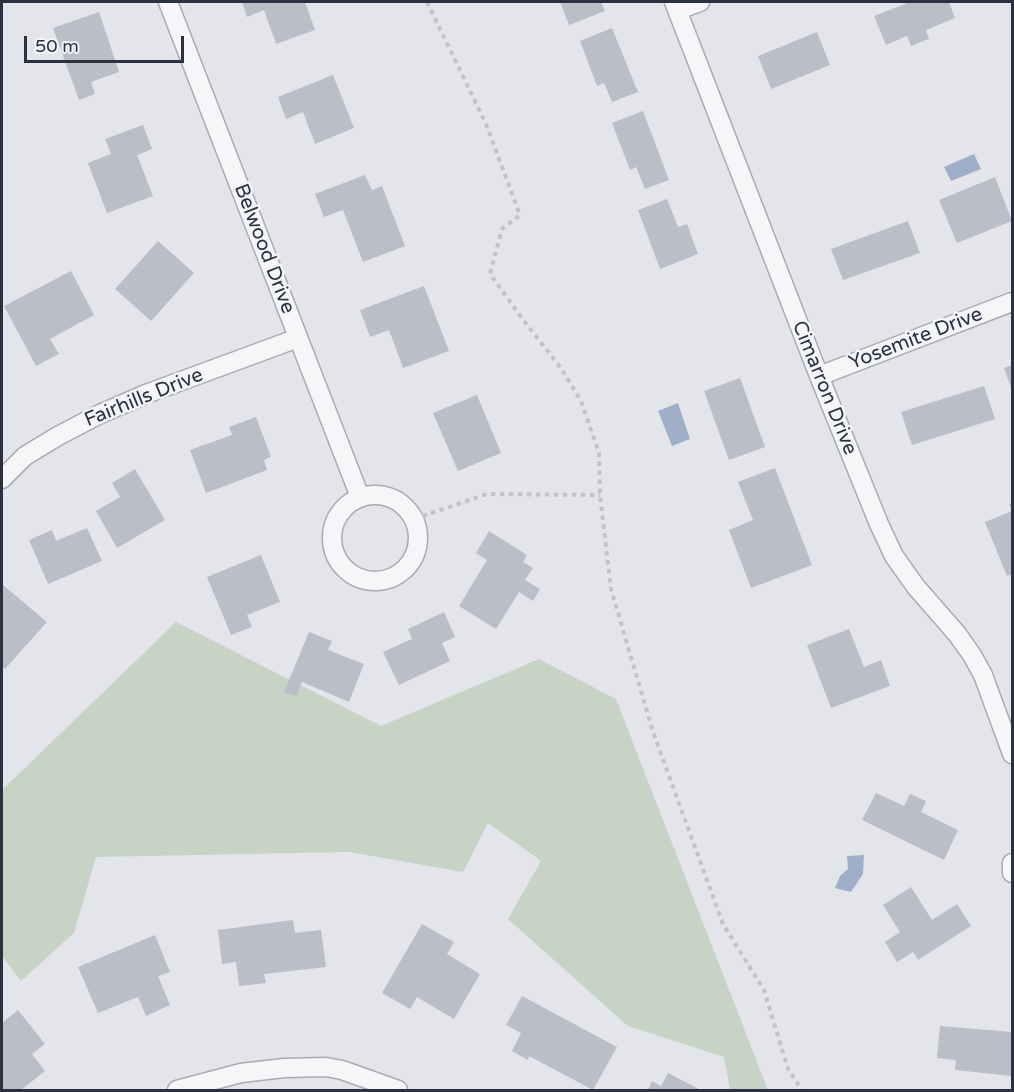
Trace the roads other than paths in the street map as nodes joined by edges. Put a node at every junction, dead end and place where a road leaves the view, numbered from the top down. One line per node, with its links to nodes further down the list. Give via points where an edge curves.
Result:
1 (168, 2): 5 (street, Belwood Drive)
2 (700, 2): 3 (street)
3 (676, 6): 6 (street, Cimarron Drive)
4 (1012, 302): 6 (street, Yosemite Drive)
5 (298, 338): 7 (street, Fairhills Drive, via 100,414 25,456); 8 (street, Belwood Drive)
6 (819, 376): 9 (street, Cimarron Drive, via 894,556 972,655)
7 (2, 479)
8 (360, 497): 8 (street, via 382,495 403,505 414,519 418,534 418,546 408,566 400,574 379,582 347,572 332,542 335,520)
9 (1012, 754)
10 (1012, 863): 11 (street)
11 (1012, 873)
12 (177, 1090): 13 (street, via 241,1073 326,1067)
13 (398, 1090)

